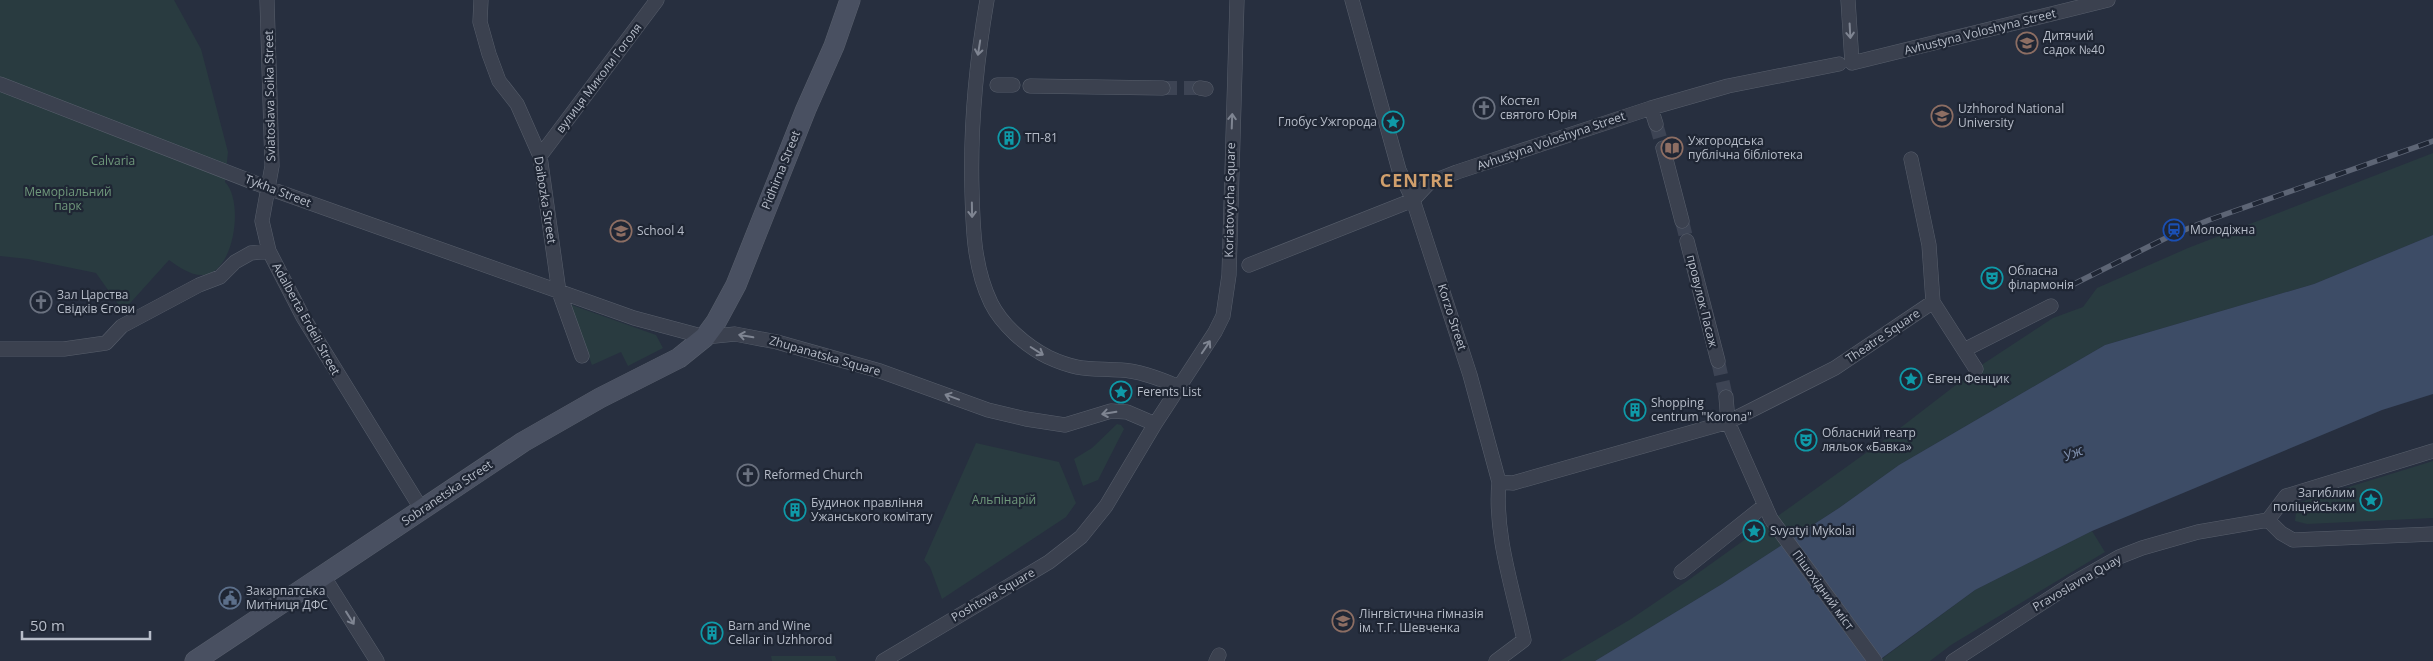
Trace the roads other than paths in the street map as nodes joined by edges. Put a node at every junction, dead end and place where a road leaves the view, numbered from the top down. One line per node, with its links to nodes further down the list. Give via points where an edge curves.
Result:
1 (267, 0): 21 (street, Sviatoslava Soika Street, via 272,166)
2 (481, 0): 19 (street, Daibozka Street, via 480,22 495,72 517,104)
3 (657, 0): 19 (street, вулиця Миколи Гоголя)
4 (850, 0): 30 (main road, Pidhirna Street, via 736,285)
5 (986, 0): 36 (street, one-way to 36, via 974,84 971,157 975,251 991,304 1026,344 1059,362 1088,370 1123,370 1163,380)
6 (1237, 0): 36 (street, Koriatovycha Square, one-way to 6, via 1215,332 1226,303)
7 (1352, 0): 22 (street, Korzo Street, via 1399,170)
8 (1848, 0): 10 (street, one-way to 10)
9 (2108, 0): 10 (street, Avhustyna Voloshyna Street)
10 (1846, 64): 16 (street, Avhustyna Voloshyna Street, via 1728,86)
11 (0, 84): 21 (street, Tykha Street)
12 (997, 85): 13 (street)
13 (1013, 85)
14 (1030, 86): 15 (street)
15 (1163, 88)
16 (1651, 108): 17 (street); 22 (street, Avhustyna Voloshyna Street, via 1457,172 1430,183)
17 (1656, 124)
18 (1662, 148): 23 (street)
19 (540, 156): 27 (street, Daibozka Street)
20 (1911, 159): 28 (street, Theatre Square, via 1929,245)
21 (268, 188): 25 (street, Sviatoslava Soika Street, via 262,221); 27 (street, Tykha Street)
22 (1413, 200): 26 (street, Avhustyna Voloshyna Street); 41 (street, Korzo Street, via 1470,374)
23 (1682, 221)
24 (1687, 241): 34 (street, провулок Пасаж)
25 (269, 251): 31 (street, Adalberta Erdeli Street, via 251,253 220,277 122,326 106,343 64,350); 43 (street, Adalberta Erdeli Street, via 332,365)
26 (1249, 265)
27 (559, 292): 30 (street, Zhupanatska Square, via 634,318); 33 (street)
28 (1933, 302): 32 (street); 38 (street, Theatre Square, via 1835,368)
29 (2051, 306): 32 (street)
30 (705, 337): 39 (street, Zhupanatska Square, one-way to 30, via 1127,412 1111,411 1065,425 1026,419 988,410 880,371 777,342 735,334); 43 (main road, Sobranetska Street, via 679,358 523,442)
31 (0, 348)
32 (1964, 350): 35 (street)
33 (582, 356)
34 (1718, 361)
35 (1976, 369)
36 (1178, 388): 39 (street)
37 (1726, 397): 38 (street)
38 (1728, 422): 41 (street, Theatre Square, via 1513,483); 42 (street)
39 (1155, 424): 51 (street, Poshtova Square, via 1096,521 1081,537 1050,562)
40 (2433, 451): 44 (street, via 2286,496)
41 (1498, 482): 52 (street, Korzo Street, via 1500,530 1524,640)
42 (1765, 505): 46 (street); 53 (street, Пішохідний міст, via 1771,520)
43 (422, 510): 47 (main road, Sobranetska Street)
44 (2268, 520): 45 (street, via 2281,534 2293,540); 48 (street, Pravoslavna Quay, via 2198,532 2119,557)
45 (2433, 534)
46 (1681, 572)
47 (324, 577): 49 (main road, Sobranetska Street); 50 (street, one-way to 50)
48 (1954, 660)
49 (195, 661)
50 (377, 661)
51 (883, 661)
52 (1496, 661)
53 (1875, 661)

